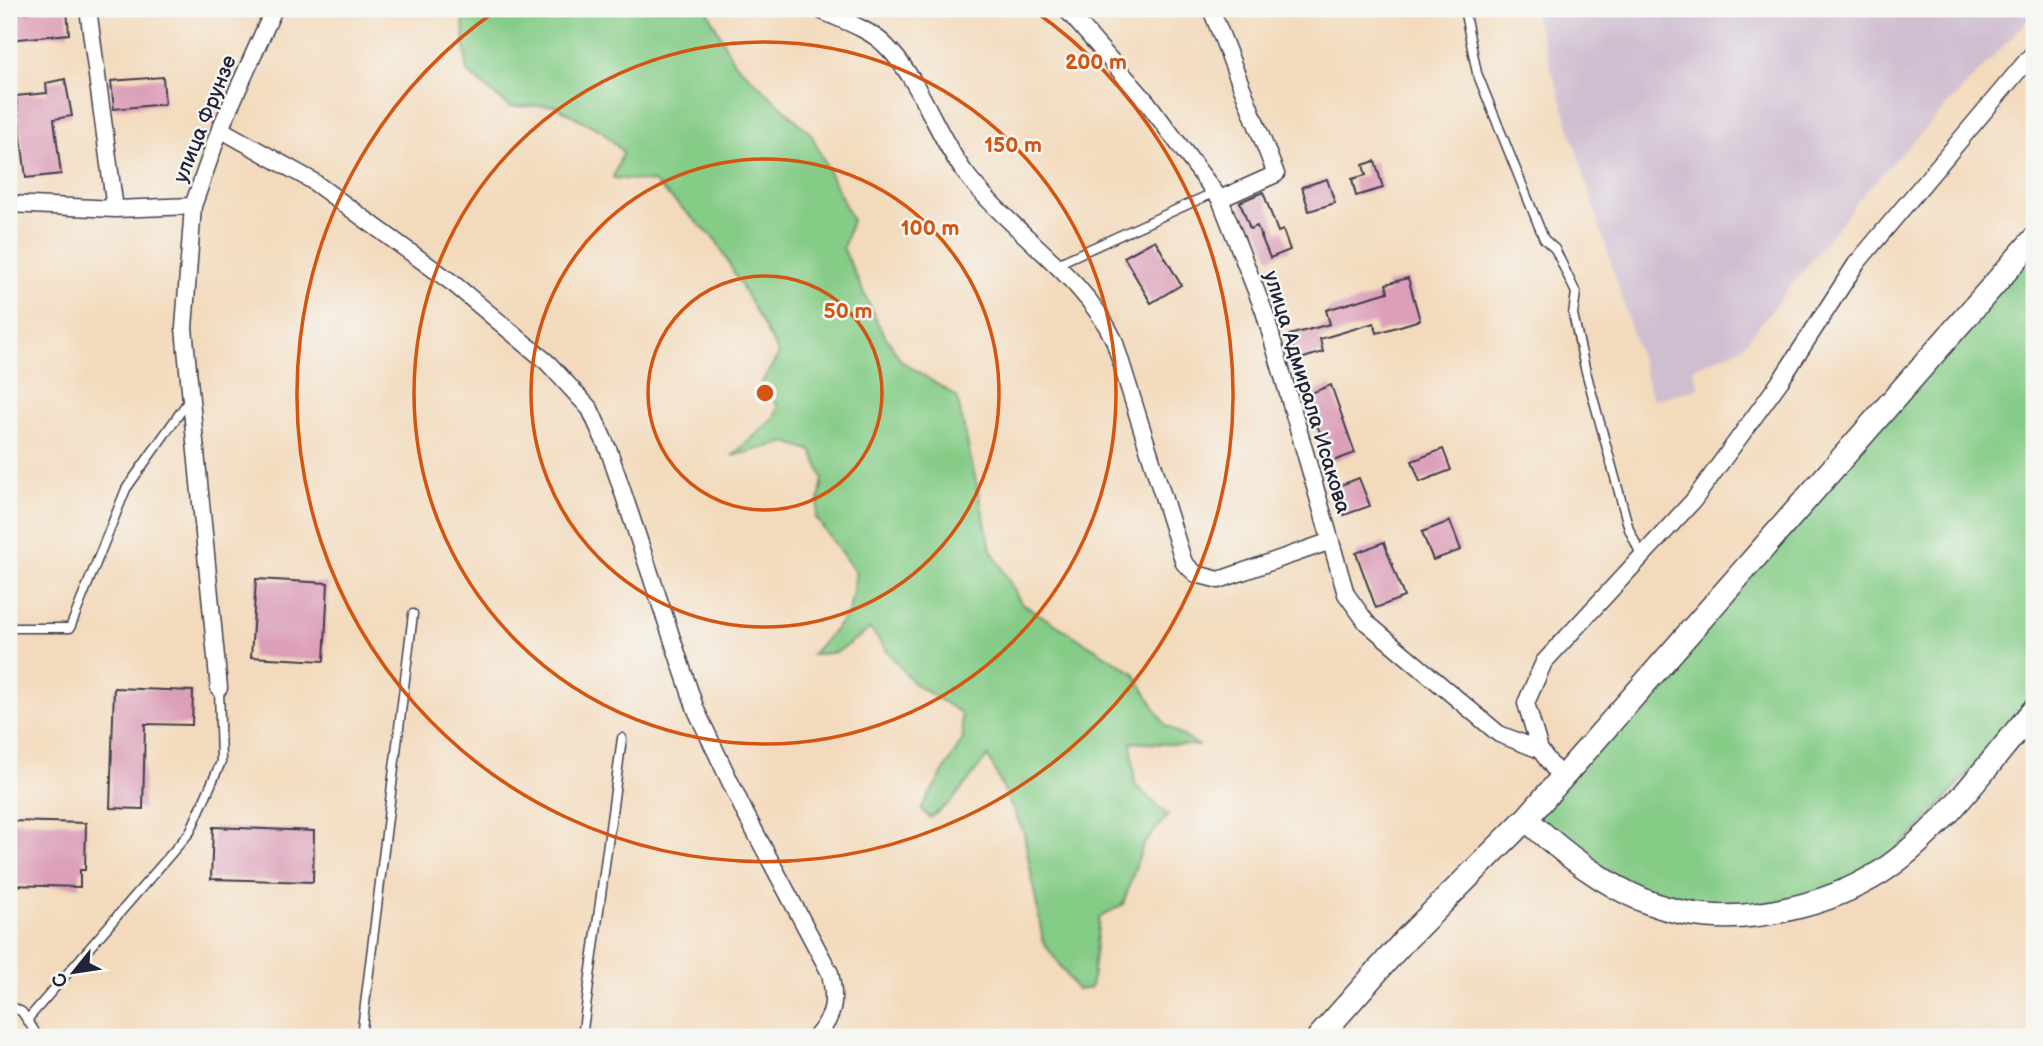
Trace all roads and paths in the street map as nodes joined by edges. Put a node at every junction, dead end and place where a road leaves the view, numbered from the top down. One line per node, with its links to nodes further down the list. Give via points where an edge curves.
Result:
1 (88, 9): 12 (street)
2 (274, 9): 8 (street, улица Фрунзе)
3 (818, 9): 14 (street, via 883,42 965,173)
4 (1066, 9): 9 (street, улица Адмирала Исакова, via 1147,102)
5 (1211, 9): 9 (street, via 1276,174)
6 (1464, 9): 17 (lane, via 1477,73 1544,239 1555,249 1576,293 1573,314 1585,368 1629,529)
7 (2034, 52): 17 (street, via 1856,264 1781,380 1693,501)
8 (220, 129): 11 (street, улица Фрунзе); 31 (street, via 311,180 454,284 548,363 590,409 609,451 696,710 830,973 836,1000 830,1021)
9 (1217, 195): 14 (lane); 16 (street, улица Адмирала Исакова, via 1264,312)
10 (9, 204): 12 (street)
11 (193, 206): 12 (street); 15 (street, улица Фрунзе, via 184,328)
12 (115, 209)
13 (2034, 239): 24 (main road)
14 (1054, 266): 16 (street, via 1102,314 1114,340 1184,563 1196,574 1219,580)
15 (190, 398): 19 (lane, via 126,489 70,628); 20 (street, улица Фрунзе)
16 (1331, 541): 23 (street, улица Адмирала Исакова, via 1346,594 1367,623 1499,734)
17 (1642, 556): 23 (street, via 1544,662 1526,703)
18 (412, 614): 29 (lane)
19 (9, 628)
20 (219, 688): 27 (lane, via 221,762 190,832)
21 (2034, 710): 25 (main road, via 1931,828 1882,871 1828,900 1765,915 1702,918 1651,904 1602,880)
22 (622, 738): 30 (lane)
23 (1540, 750): 24 (street)
24 (1561, 778): 25 (main road)
25 (1525, 819): 32 (main road, via 1404,941)
26 (9, 1005): 27 (lane)
27 (27, 1020): 28 (lane, via 35,1032)
28 (33, 1037)
29 (361, 1037)
30 (582, 1037)
31 (816, 1037)
32 (1319, 1037)

